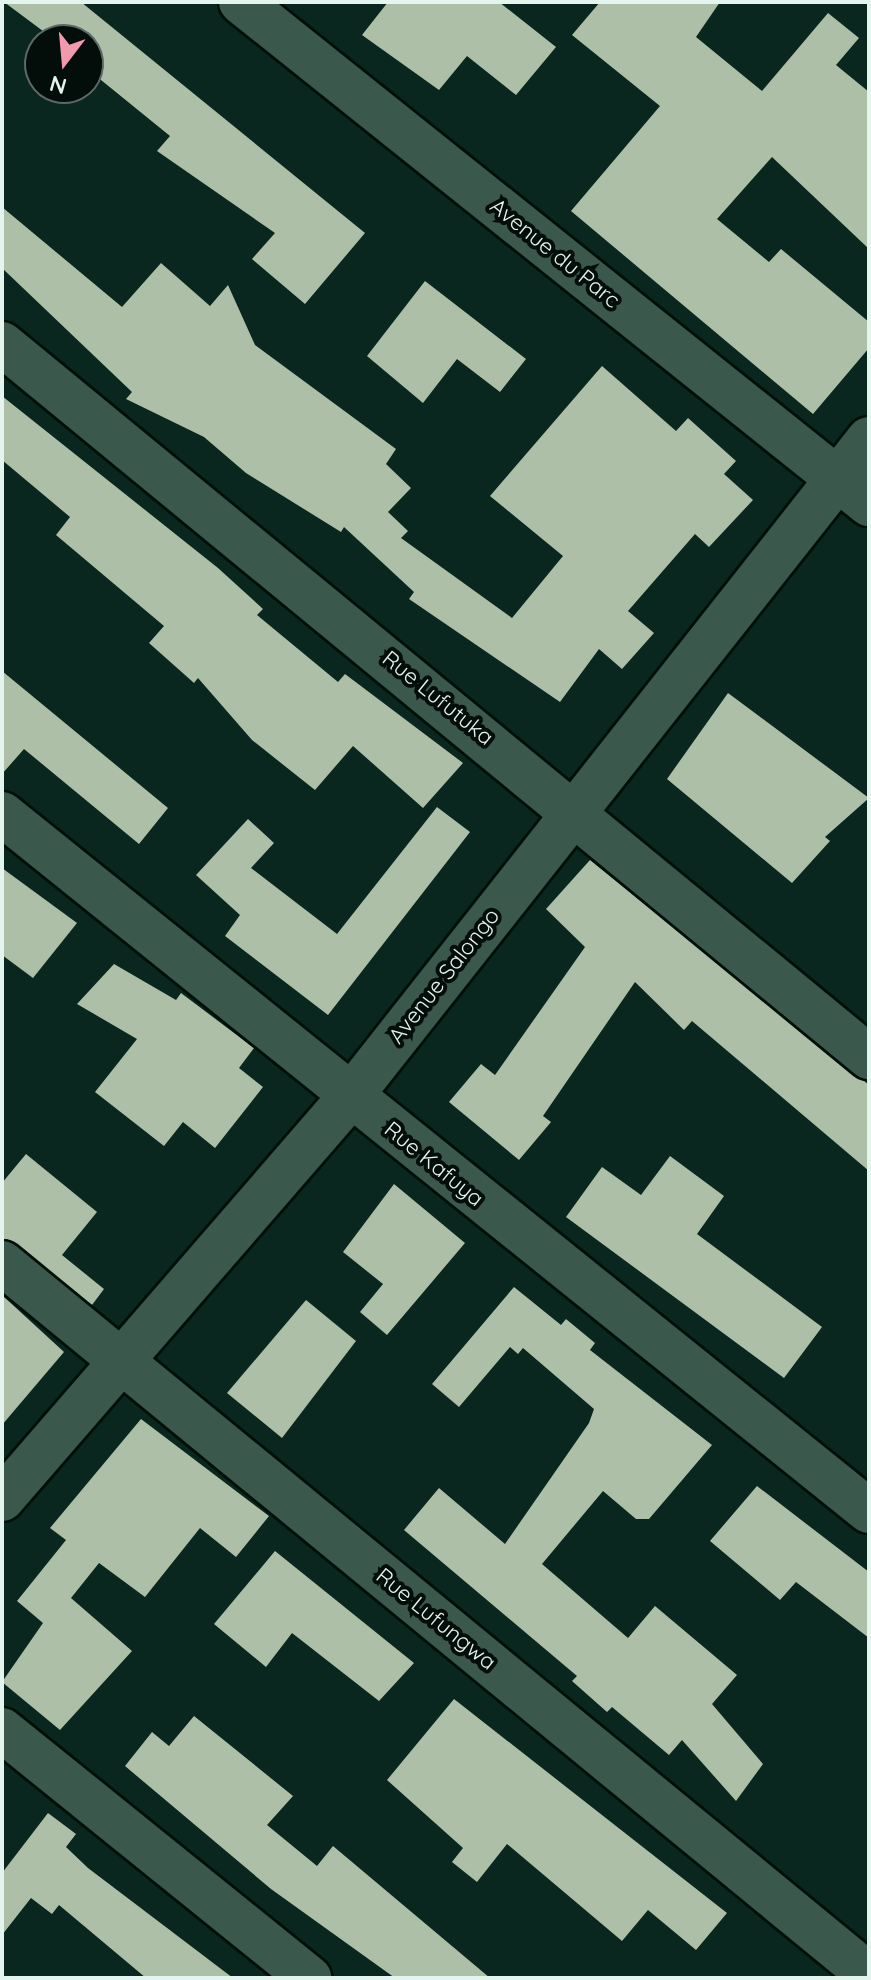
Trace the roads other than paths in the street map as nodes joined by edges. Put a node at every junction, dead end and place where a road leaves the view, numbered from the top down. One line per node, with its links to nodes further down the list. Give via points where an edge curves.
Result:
1 (241, 2): 4 (street, Avenue du Parc)
2 (2, 344): 5 (street, Rue Lufutuka)
3 (869, 439): 4 (street, Avenue Salongo)
4 (853, 490): 5 (street, Avenue Salongo)
5 (574, 808): 7 (street, Rue Lufutuka); 8 (street, Avenue Salongo)
6 (2, 814): 8 (street, Rue Kafuya)
7 (869, 1057)
8 (350, 1097): 10 (street, Avenue Salongo); 12 (street, Rue Kafuya)
9 (2, 1263): 10 (street, Rue Lufungwa)
10 (123, 1360): 11 (street, Avenue Salongo); 14 (street, Rue Lufungwa)
11 (2, 1499)
12 (869, 1511)
13 (2, 1730): 15 (street)
14 (869, 1975)
15 (309, 1978)

